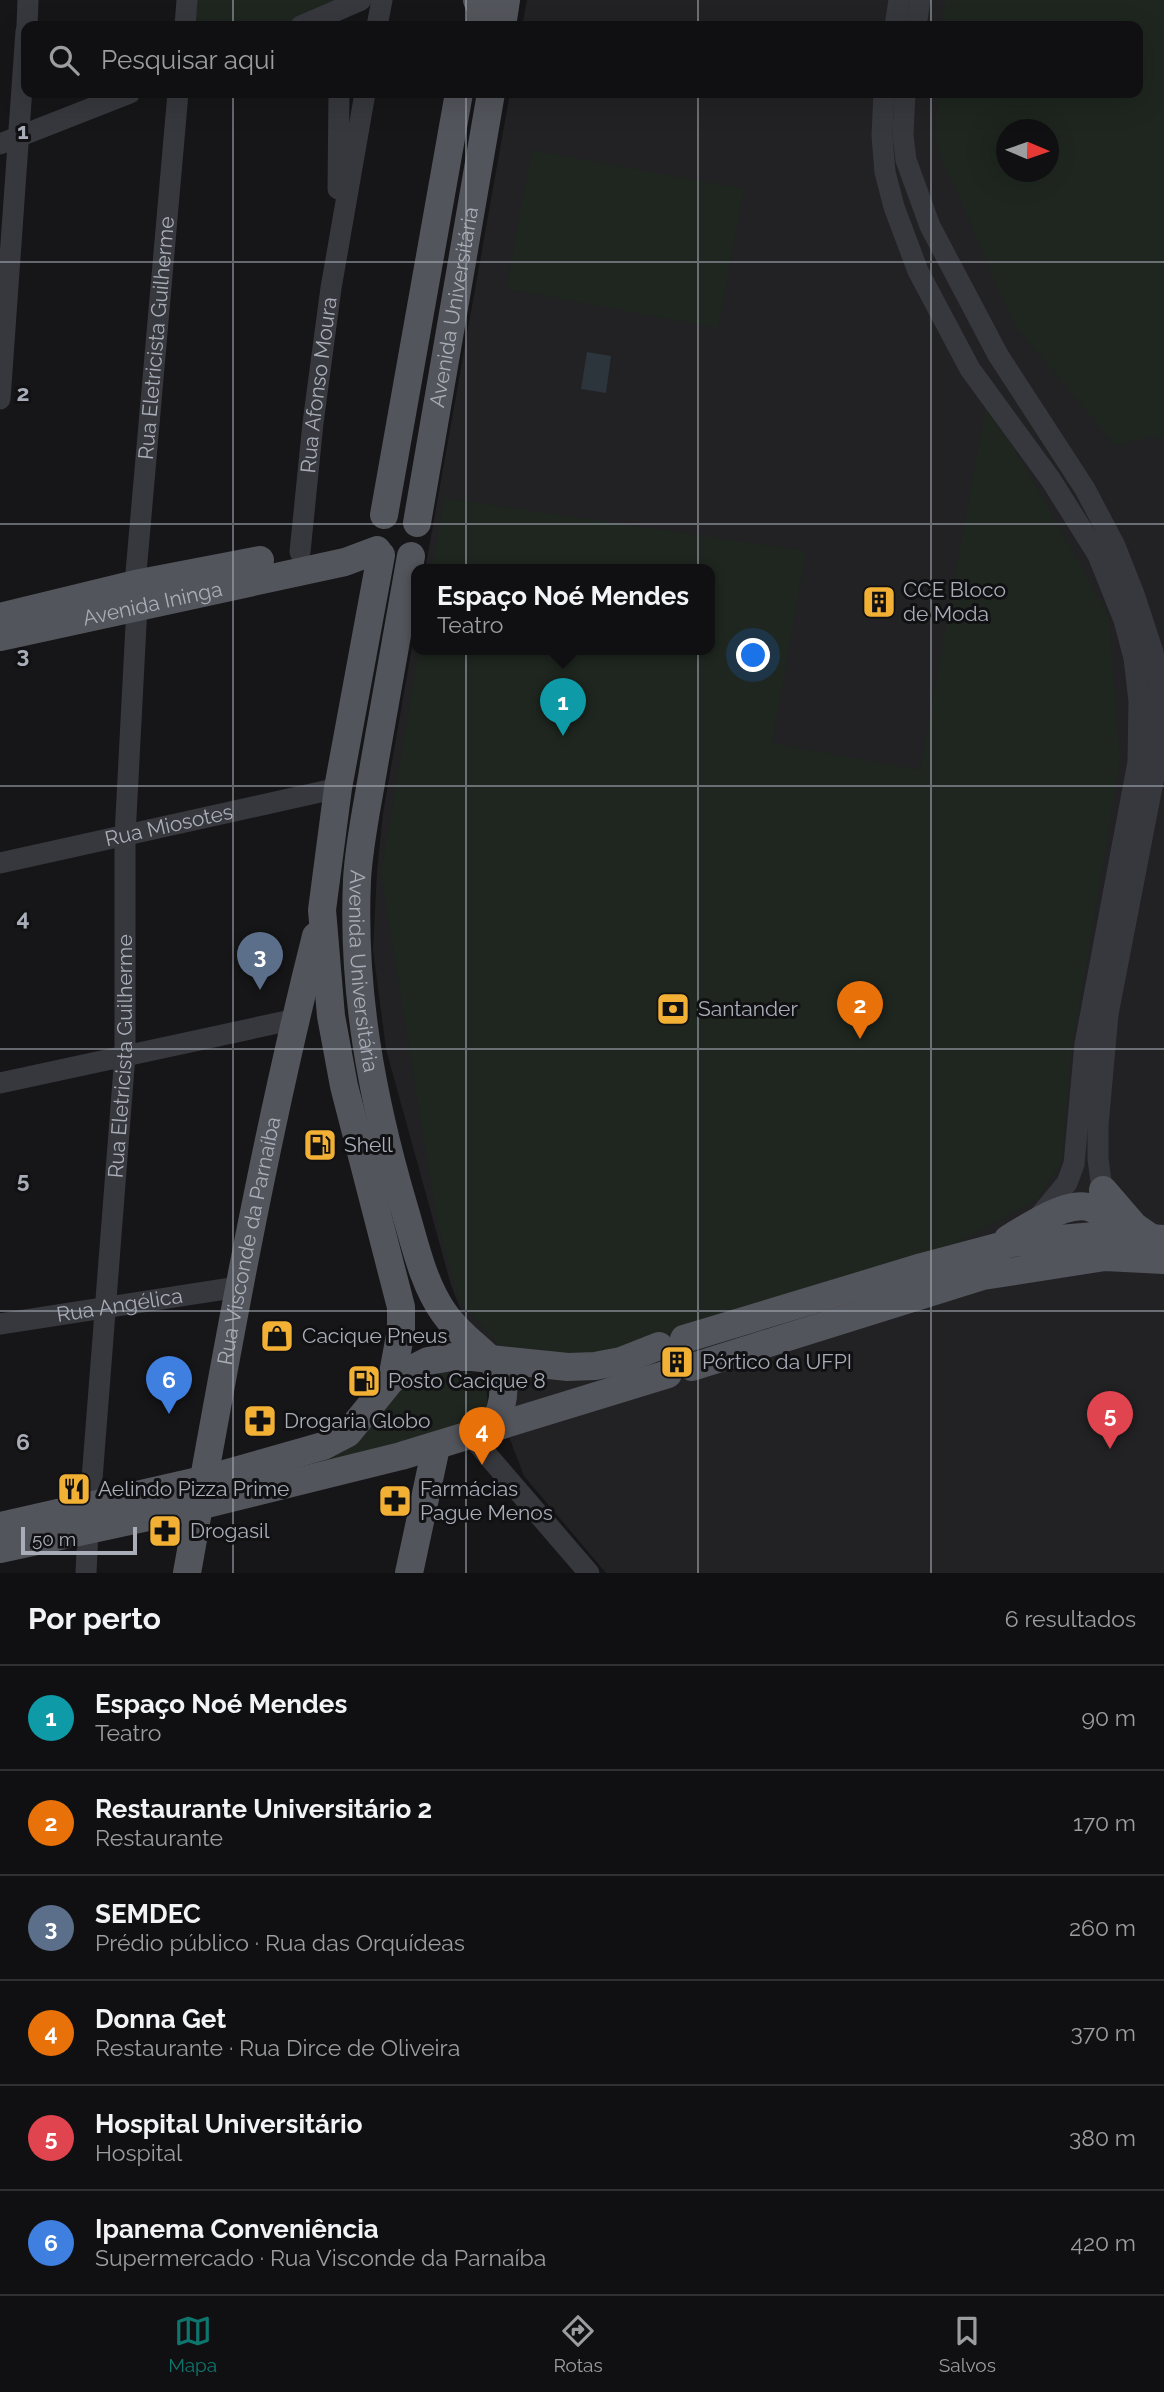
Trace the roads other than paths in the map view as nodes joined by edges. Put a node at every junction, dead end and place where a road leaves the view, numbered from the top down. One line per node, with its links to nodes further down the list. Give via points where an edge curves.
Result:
1 (28, 0): 9 (street)
2 (187, 0): 10 (street)
3 (382, 0): 12 (street)
4 (476, 0): 13 (main road); 14 (main road)
5 (506, 0): 15 (main road)
6 (899, 0): 16 (street)
7 (920, 0): 17 (street)
8 (348, 12): 11 (street)
9 (27, 21)
10 (185, 21)
11 (318, 21)
12 (378, 21)
13 (472, 21)
14 (480, 21)
15 (503, 21)
16 (896, 21)
17 (917, 21)
18 (21, 64): 27 (street)
19 (117, 98): 27 (street)
20 (178, 98): 34 (street, Rua Eletricista Guilherme)
21 (339, 98): 28 (street, Rua Afonso Moura)
22 (364, 98): 28 (street, Rua Afonso Moura)
23 (458, 98): 31 (main road, Avenida Universitária)
24 (490, 98): 30 (main road, Avenida Universitária)
25 (884, 98): 48 (street, via 885,172 918,271 970,369 1051,480 1098,555 1134,658 1138,762 1085,1044 1074,1164 1067,1183)
26 (905, 98): 47 (street, via 906,160 930,226 998,355 1086,489 1115,546 1153,652 1159,720 1156,766 1108,1014 1098,1125)
27 (10, 140): 29 (street)
28 (341, 219): 33 (street, Rua Afonso Moura, via 313,423)
29 (0, 399)
30 (417, 523): 31 (main road, via 405,513 391,512); 32 (main road, via 420,544)
31 (379, 538): 32 (main road, via 396,561); 33 (main road, Avenida Ininga, via 365,537); 37 (main road, Avenida Universitária)
32 (411, 556): 41 (main road, Avenida Universitária)
33 (302, 561): 34 (main road, Avenida Ininga)
34 (136, 595): 35 (main road, Avenida Ininga); 36 (main road, Avenida Ininga); 38 (street, Rua Eletricista Guilherme)
35 (0, 617)
36 (0, 636)
37 (338, 788): 38 (street, Rua Miosotes); 40 (main road, Avenida Universitária)
38 (125, 836): 39 (street, Rua Miosotes); 44 (street, Rua Eletricista Guilherme)
39 (0, 863)
40 (327, 875): 41 (main road); 42 (main road, Avenida Universitária)
41 (357, 877): 46 (main road, Avenida Universitária, via 363,1031)
42 (323, 910): 43 (main road, Rua Visconde da Parnaíba); 46 (main road, Avenida Universitária, via 331,1016 344,1086)
43 (296, 1019): 44 (street); 53 (main road, Rua Visconde da Parnaíba)
44 (125, 1055): 45 (street); 54 (street, Rua Eletricista Guilherme)
45 (0, 1083)
46 (380, 1171): 58 (main road, Avenida Universitária, via 444,1313); 59 (main road, Avenida Universitária, via 401,1307)
47 (1103, 1190): 49 (street); 50 (main road, via 1134,1226)
48 (1031, 1225): 49 (main road, via 1065,1208 1084,1206 1098,1212); 51 (main road)
49 (1106, 1228): 50 (main road); 51 (main road); 52 (main road, via 1102,1251)
50 (1159, 1245): 52 (main road)
51 (990, 1249): 55 (main road)
52 (1091, 1259): 57 (main road, via 983,1276)
53 (239, 1287): 54 (street, Rua Angélica); 62 (main road, Rua Visconde da Parnaíba)
54 (103, 1307): 56 (street, Rua Angélica); 63 (street, Rua Eletricista Guilherme)
55 (738, 1323): 57 (main road); 58 (main road, via 596,1366)
56 (0, 1324)
57 (744, 1352): 60 (main road)
58 (490, 1359): 59 (main road, via 428,1361); 60 (main road, via 505,1392 503,1406)
59 (392, 1379): 62 (main road, via 337,1440)
60 (482, 1430): 61 (main road); 66 (street)
61 (436, 1447): 62 (main road); 69 (main road)
62 (201, 1493): 63 (main road); 68 (main road, Rua Visconde da Parnaíba)
63 (89, 1517): 64 (main road); 65 (main road); 67 (street, Rua Eletricista Guilherme)
64 (0, 1525)
65 (0, 1549)
66 (584, 1570)
67 (86, 1573)
68 (187, 1573)
69 (409, 1573)

